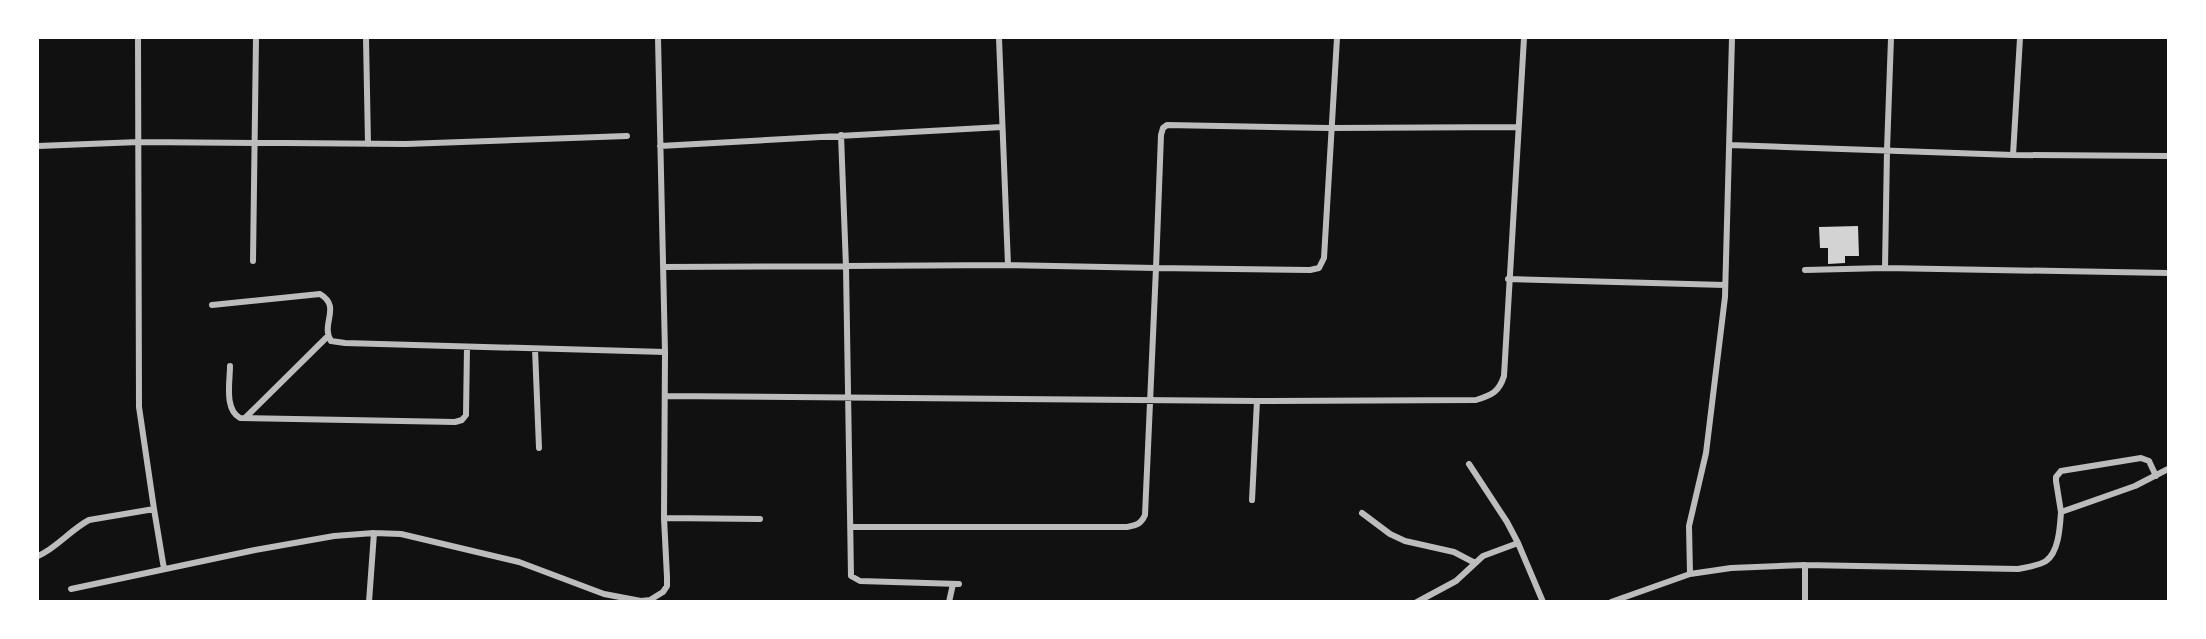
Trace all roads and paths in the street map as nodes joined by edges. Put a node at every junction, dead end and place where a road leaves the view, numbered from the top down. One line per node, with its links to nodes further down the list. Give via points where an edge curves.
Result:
1 (138, 38): 16 (street)
2 (256, 38): 17 (street)
3 (366, 38): 18 (street)
4 (658, 38): 21 (street)
5 (999, 38): 11 (street)
6 (1337, 38): 13 (street)
7 (1524, 38): 12 (street)
8 (1731, 38): 19 (street)
9 (1892, 38): 22 (street)
10 (2020, 38): 23 (street)
11 (1002, 127): 14 (street); 26 (street)
12 (1518, 127): 13 (street); 33 (street)
13 (1330, 128): 29 (street, via 1324,258 1319,268); 29 (street, via 1163,128)
14 (841, 135): 21 (street); 28 (street)
15 (627, 136): 18 (street)
16 (139, 142): 17 (street); 20 (street); 51 (street, via 139,407)
17 (253, 144): 18 (street); 25 (street)
18 (369, 144)
19 (1729, 145): 22 (street); 34 (street)
20 (38, 146)
21 (660, 146): 27 (street)
22 (1887, 150): 23 (street); 30 (street)
23 (2013, 154): 24 (street)
24 (2169, 156)
25 (253, 261)
26 (1008, 265): 28 (street); 29 (street)
27 (663, 267): 28 (street); 39 (street)
28 (846, 267): 42 (street)
29 (1155, 268): 43 (street)
30 (1885, 268): 31 (street); 32 (street)
31 (1805, 270)
32 (2169, 273)
33 (1509, 279): 34 (street); 44 (street, via 1504,376 1499,389 1491,395 1476,400)
34 (1725, 285): 63 (street, via 1706,453 1689,526)
35 (212, 305): 36 (street, via 320,294 330,303)
36 (328, 336): 37 (street, via 345,343); 45 (street)
37 (467, 347): 38 (street); 45 (street, via 467,408 462,420)
38 (535, 348): 39 (street); 46 (street)
39 (665, 352): 41 (street)
40 (230, 366): 45 (street, via 232,412)
41 (665, 396): 42 (street); 54 (street)
42 (849, 399): 43 (street); 56 (street)
43 (1150, 400): 44 (street); 56 (street, via 1145,515 1137,525)
44 (1257, 401): 50 (street)
45 (244, 418)
46 (539, 448)
47 (1469, 464): 58 (street)
48 (2169, 469): 49 (street)
49 (2156, 476): 52 (street); 52 (street, via 2149,461 2141,458 2061,471 2056,477)
50 (1252, 500)
51 (154, 509): 59 (street, via 89,520); 62 (street)
52 (2061, 512): 61 (street, via 2052,554 2046,561 2018,569)
53 (1362, 513): 60 (street, via 1405,541 1454,552)
54 (664, 518): 55 (street); 65 (street, via 667,586 658,596)
55 (760, 519)
56 (851, 527): 67 (street, via 850,569 856,580 956,584)
57 (374, 532): 62 (street, via 334,536); 65 (street, via 401,534 519,561 604,594); 66 (street)
58 (1518, 543): 60 (street); 69 (street)
59 (38, 556)
60 (1475, 563): 68 (street, via 1456,581)
61 (1805, 565): 63 (street); 71 (street)
62 (164, 569): 64 (street)
63 (1690, 574): 70 (street)
64 (71, 589)
65 (640, 601)
66 (369, 602)
67 (949, 602)
68 (1417, 602)
69 (1543, 602)
70 (1611, 602)
71 (1805, 602)

